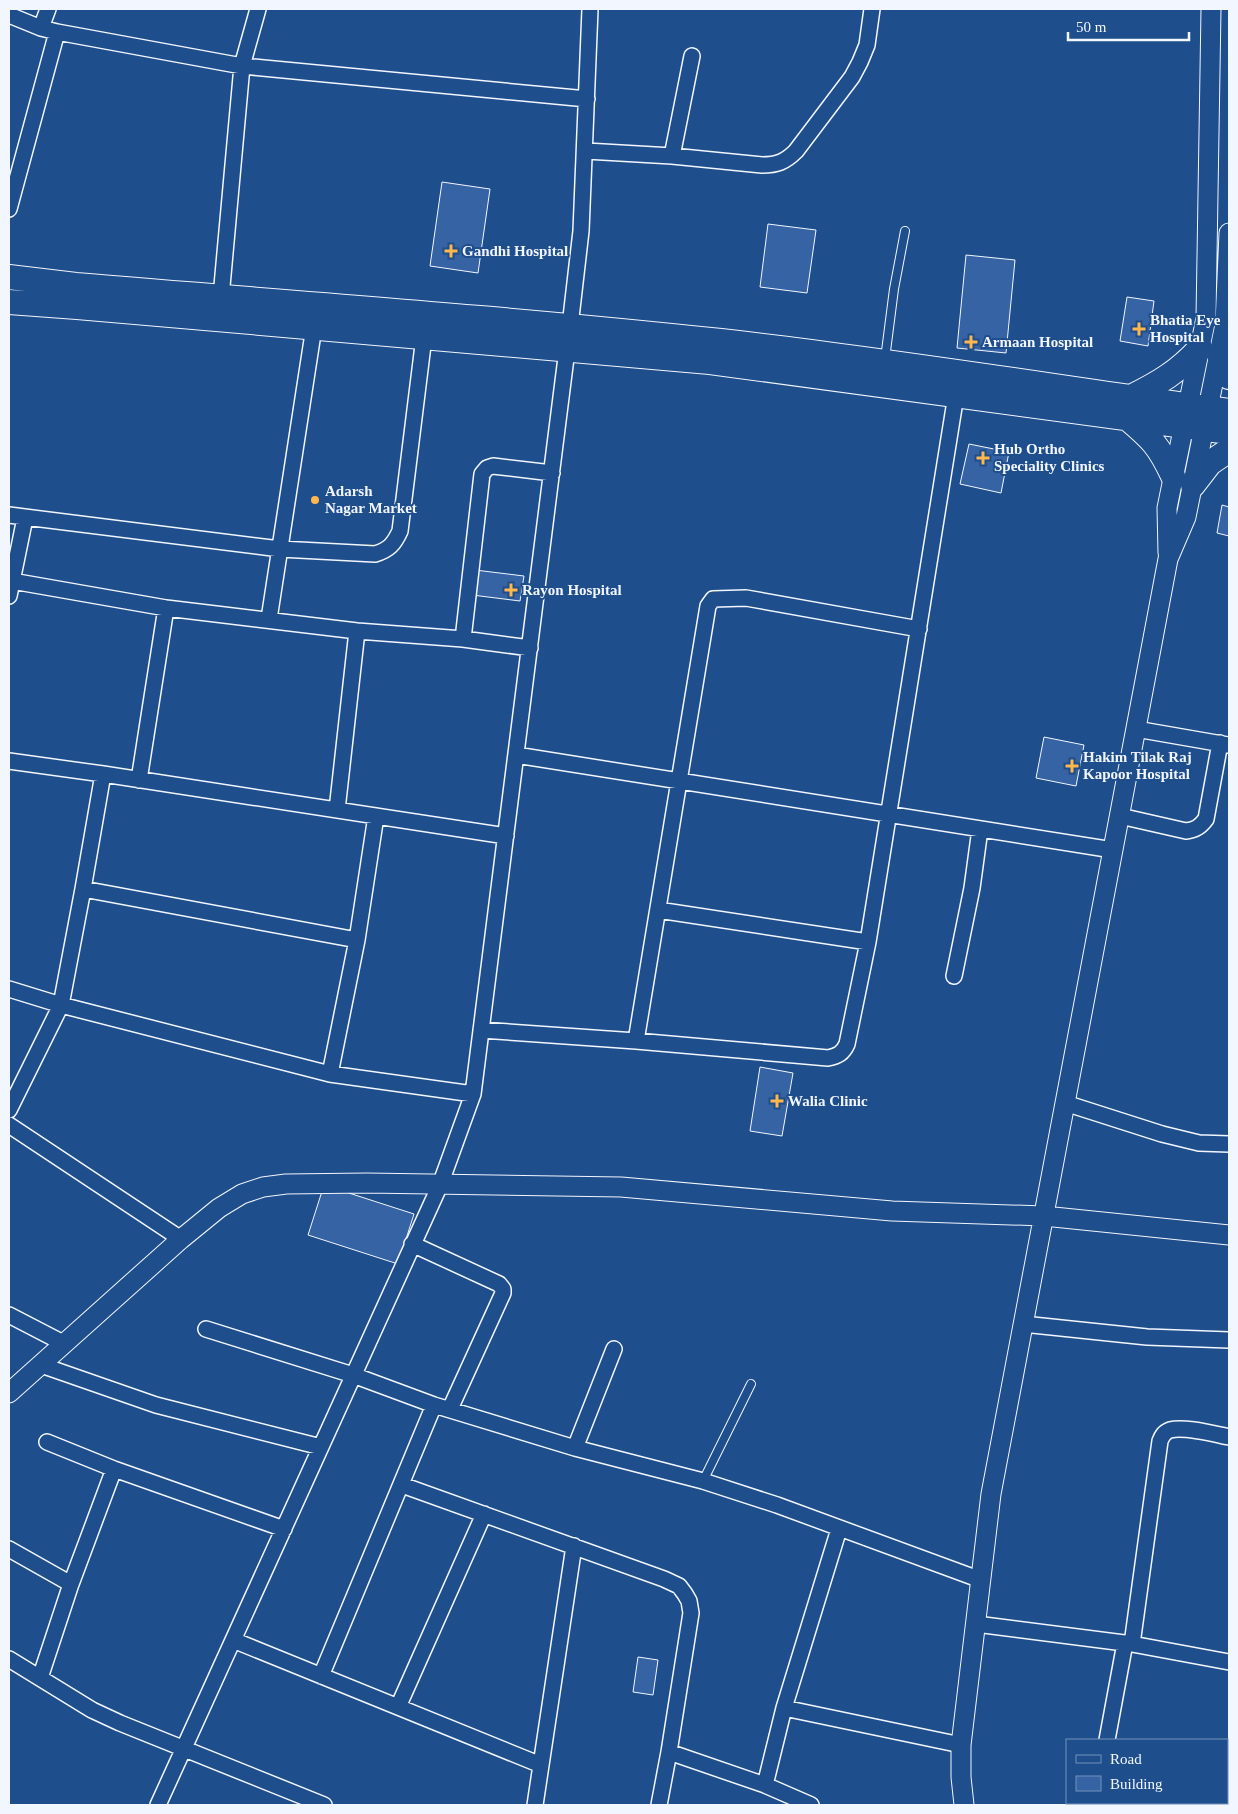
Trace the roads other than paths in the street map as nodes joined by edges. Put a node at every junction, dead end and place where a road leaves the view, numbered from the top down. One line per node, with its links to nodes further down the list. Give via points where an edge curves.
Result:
1 (48, 9): 7 (street)
2 (258, 9): 10 (street)
3 (590, 9): 11 (street)
4 (872, 9): 13 (street, via 867,46 852,77 796,152 786,160 762,165)
5 (1211, 9): 24 (street, via 1206,318)
6 (9, 15): 7 (street)
7 (41, 28): 8 (street)
8 (57, 32): 10 (street); 14 (street)
9 (692, 56): 13 (street)
10 (242, 66): 11 (street); 18 (street)
11 (587, 100): 12 (street)
12 (586, 151): 13 (street); 20 (street)
13 (672, 156)
14 (9, 208)
15 (905, 231): 25 (lane)
16 (1229, 233): 24 (street, via 1225,324)
17 (9, 277): 18 (highway)
18 (221, 297): 20 (highway)
19 (9, 302): 21 (highway)
20 (570, 326): 23 (street); 25 (highway)
21 (314, 327): 22 (highway); 36 (street)
22 (424, 337): 23 (highway); 36 (street, via 400,531 394,543 376,554)
23 (567, 350): 27 (highway, via 710,362); 32 (street)
24 (1209, 351): 26 (highway); 28 (highway, via 1184,365); 29 (street)
25 (884, 361): 28 (highway)
26 (1229, 377)
27 (956, 395): 28 (highway); 40 (street)
28 (1129, 408): 29 (highway); 33 (highway)
29 (1202, 416): 30 (highway); 33 (street)
30 (1229, 432)
31 (1229, 450): 33 (highway)
32 (552, 472): 42 (street, via 493,466 482,474); 43 (street)
33 (1183, 480): 44 (street, via 1186,517 1168,559)
34 (9, 515): 35 (street)
35 (25, 518): 36 (street); 37 (street)
36 (280, 549): 39 (street)
37 (10, 589): 38 (street)
38 (166, 608): 39 (street); 49 (street)
39 (269, 619): 41 (street)
40 (919, 629): 50 (street, via 746,598 713,599 705,615); 52 (street)
41 (357, 631): 42 (street); 51 (street)
42 (463, 639): 43 (street)
43 (530, 648): 46 (street)
44 (1136, 729): 45 (street); 54 (street)
45 (1224, 744): 54 (street, via 1206,819 1201,826 1186,831)
46 (516, 755): 50 (street); 56 (street)
47 (9, 762): 48 (street)
48 (102, 774): 49 (street); 58 (street)
49 (139, 780): 51 (street)
50 (678, 781): 52 (street); 59 (street)
51 (338, 810): 53 (street)
52 (889, 815): 55 (street); 61 (street)
53 (376, 816): 56 (street); 60 (street)
54 (1120, 816): 57 (street)
55 (980, 829): 57 (street); 62 (street)
56 (506, 836): 65 (street)
57 (1113, 850): 69 (street)
58 (83, 889): 60 (street); 64 (street)
59 (658, 910): 61 (street); 66 (street)
60 (357, 940): 67 (street)
61 (868, 942): 66 (street, via 847,1044 836,1056 828,1058)
62 (954, 976)
63 (9, 989): 64 (street)
64 (61, 1006): 67 (street); 70 (street)
65 (481, 1030): 66 (street); 68 (street)
66 (636, 1041)
67 (330, 1074): 68 (street)
68 (473, 1094): 73 (street)
69 (1065, 1103): 72 (street, via 1162,1134 1199,1143); 74 (street)
70 (9, 1110)
71 (9, 1125): 76 (street)
72 (1229, 1144)
73 (440, 1185): 74 (street, via 621,1187 892,1211); 76 (street, via 286,1184 264,1188 242,1194 219,1208); 77 (street)
74 (1044, 1216): 75 (street); 79 (street)
75 (1229, 1235)
76 (182, 1239): 82 (street)
77 (412, 1244): 85 (street); 89 (street, via 499,1284 503,1289)
78 (9, 1315): 82 (street)
79 (1024, 1324): 81 (street, via 1147,1337); 102 (street, via 991,1494)
80 (206, 1329): 85 (street)
81 (1229, 1340)
82 (65, 1344): 84 (street)
83 (614, 1349): 93 (street)
84 (41, 1365): 87 (street); 92 (street, via 156,1405)
85 (353, 1375): 88 (street); 92 (street)
86 (751, 1384): 95 (lane)
87 (9, 1393)
88 (434, 1405): 89 (street); 96 (street)
89 (450, 1408): 93 (street)
90 (1229, 1437): 106 (street, via 1177,1430 1162,1436)
91 (47, 1442): 94 (street)
92 (321, 1447): 99 (street)
93 (575, 1448): 95 (street)
94 (114, 1469): 99 (street); 103 (street)
95 (703, 1481): 98 (street)
96 (402, 1485): 97 (street); 109 (street)
97 (484, 1514): 100 (street); 111 (street)
98 (839, 1528): 102 (street); 112 (street)
99 (284, 1529): 105 (street)
100 (574, 1546): 116 (street, via 672,1582 679,1586 689,1601 691,1613); 117 (street)
101 (9, 1549): 103 (street)
102 (981, 1580): 104 (street)
103 (71, 1584): 110 (street)
104 (976, 1624): 106 (street); 114 (street)
105 (233, 1640): 109 (street); 115 (street)
106 (1129, 1644): 108 (street); 113 (street)
107 (9, 1659): 110 (street)
108 (1229, 1662)
109 (321, 1676): 111 (street)
110 (40, 1678): 115 (street, via 92,1710)
111 (398, 1707): 117 (street)
112 (784, 1708): 114 (street); 118 (street)
113 (1107, 1739)
114 (961, 1745): 125 (street)
115 (184, 1749): 119 (street); 120 (street)
116 (669, 1752): 118 (street); 123 (street)
117 (541, 1765): 122 (street)
118 (765, 1786): 124 (street)
119 (288, 1799): 121 (street)
120 (158, 1805)
121 (324, 1805)
122 (535, 1805)
123 (659, 1805)
124 (811, 1805)
125 (964, 1805)

